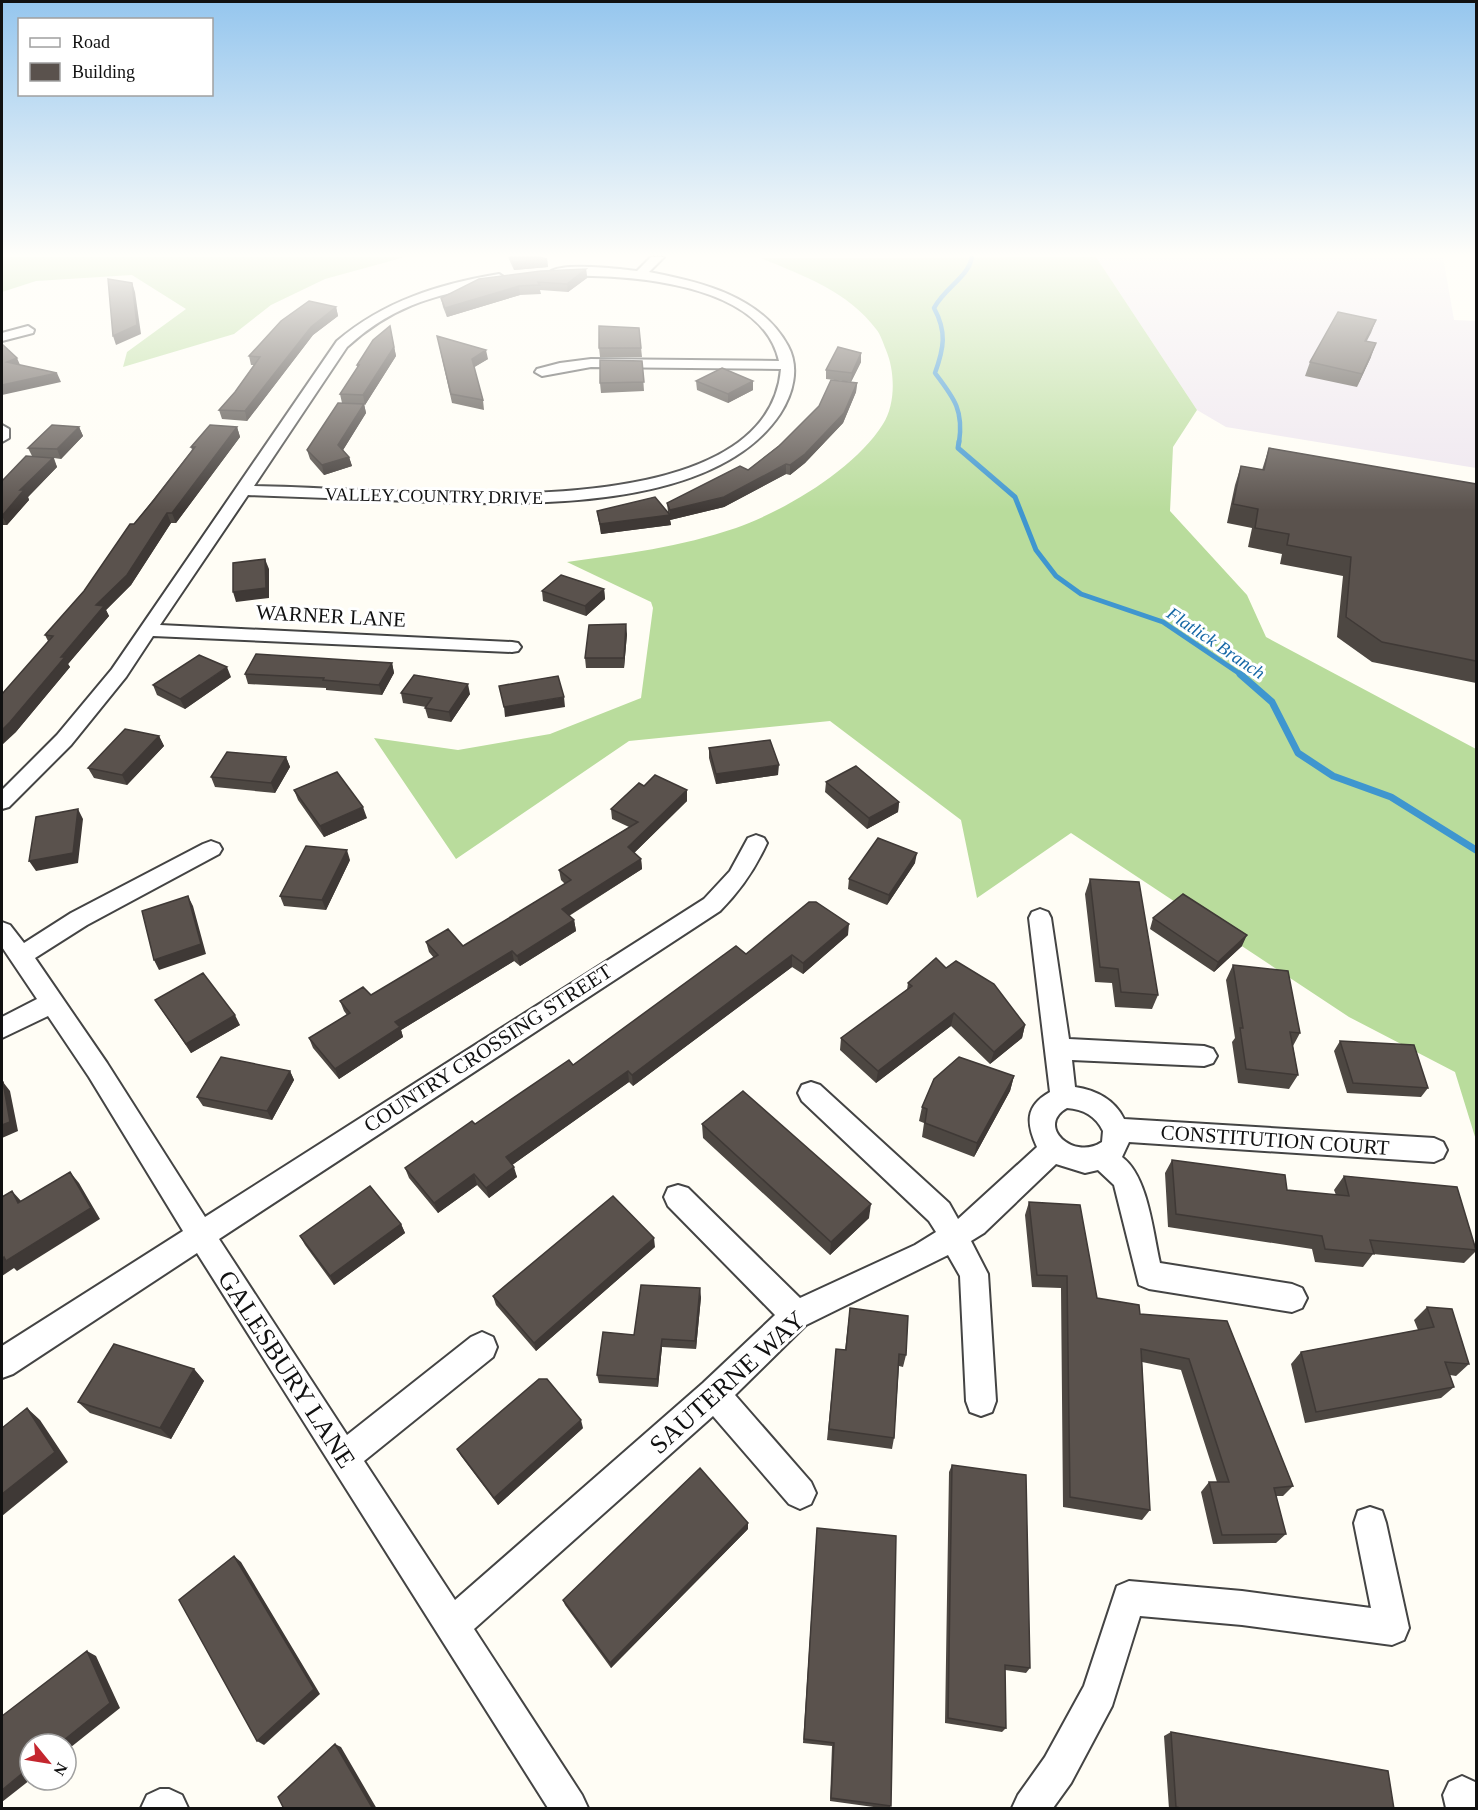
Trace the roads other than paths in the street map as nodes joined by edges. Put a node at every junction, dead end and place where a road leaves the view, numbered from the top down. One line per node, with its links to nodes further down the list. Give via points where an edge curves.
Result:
1 (345, 341): 7 (street)
2 (780, 341): 3 (street, VALLEY COUNTRY DRIVE)
3 (788, 365): 4 (street, via 591,363); 7 (street, VALLEY COUNTRY DRIVE, via 786,388 778,409 765,426 704,465 648,484 581,496 520,500)
4 (542, 372)
5 (2, 429): 6 (street)
6 (2, 438)
7 (244, 490): 8 (street)
8 (148, 630): 9 (street, WARNER LANE); 10 (street, via 94,705)
9 (512, 647)
10 (2, 802)
11 (756, 843): 27 (street, COUNTRY CROSSING STREET, via 732,886 712,905)
12 (211, 849): 15 (street, via 79,919)
13 (1040, 918): 18 (street)
14 (2, 931): 15 (street, GALESBURY LANE)
15 (21, 956): 16 (street, GALESBURY LANE)
16 (53, 1002): 17 (street); 27 (street, GALESBURY LANE)
17 (2, 1028)
18 (1059, 1049): 19 (street); 21 (street)
19 (1204, 1056)
20 (811, 1094): 28 (street, via 939,1212)
21 (1064, 1097): 22 (street, via 1097,1104 1107,1112); 23 (street, via 1051,1103 1041,1120 1046,1140)
22 (1116, 1130): 24 (street, CONSTITUTION COURT); 25 (street, via 1114,1144)
23 (1054, 1149): 25 (street, via 1077,1160); 28 (street, SAUTERNE WAY, via 974,1224)
24 (1434, 1150)
25 (1101, 1157): 29 (street, via 1127,1182 1149,1275)
26 (678, 1197): 30 (street)
27 (201, 1235): 32 (street, COUNTRY CROSSING STREET); 35 (street, GALESBURY LANE)
28 (953, 1237): 30 (street, SAUTERNE WAY); 34 (street, via 974,1275)
29 (1292, 1298)
30 (796, 1315): 33 (street, SAUTERNE WAY)
31 (482, 1347): 35 (street)
32 (2, 1363)
33 (714, 1394): 36 (street); 38 (street, SAUTERNE WAY)
34 (981, 1401)
35 (344, 1457): 38 (street, GALESBURY LANE)
36 (800, 1493)
37 (1370, 1523): 42 (street, via 1392,1628 1129,1598 1099,1693 1058,1770)
38 (451, 1627): 41 (street, GALESBURY LANE)
39 (160, 1809): 40 (street)
40 (169, 1809)
41 (568, 1809)
42 (1030, 1809)

